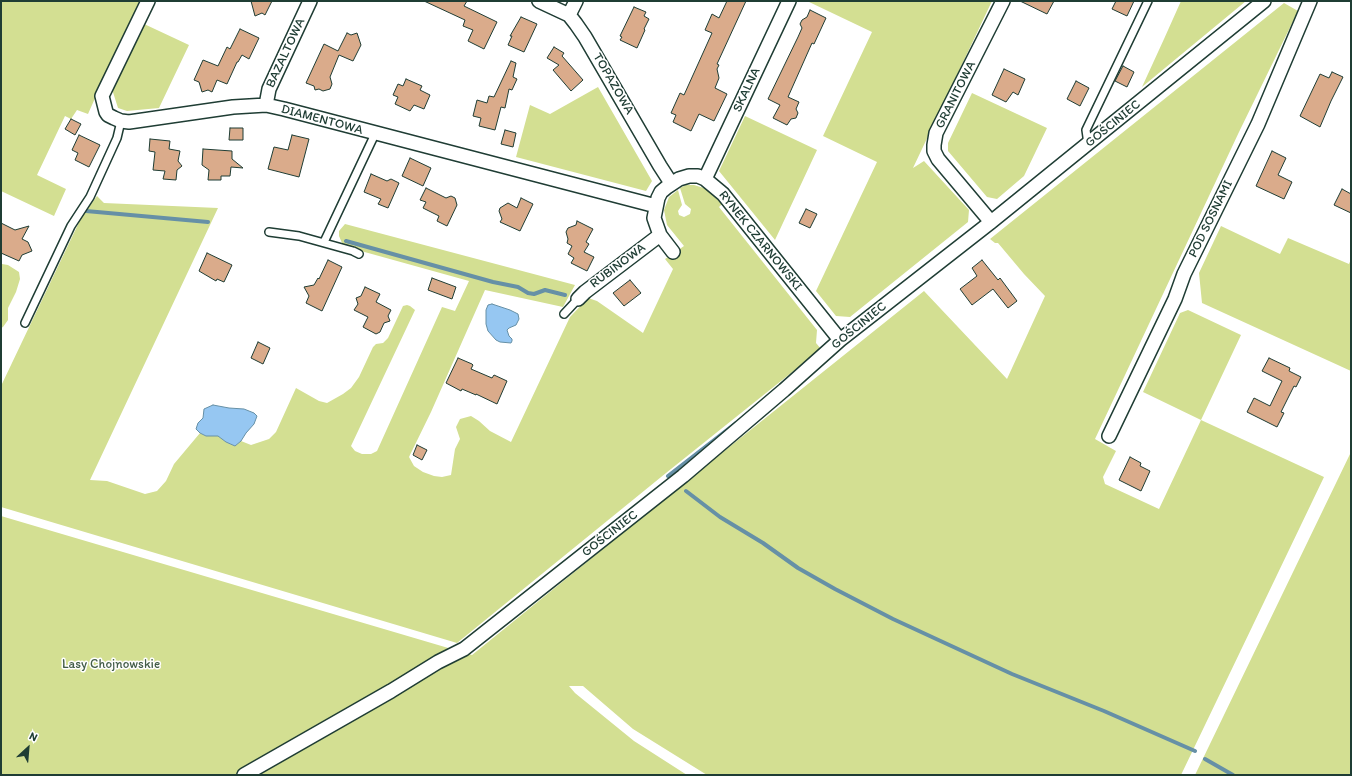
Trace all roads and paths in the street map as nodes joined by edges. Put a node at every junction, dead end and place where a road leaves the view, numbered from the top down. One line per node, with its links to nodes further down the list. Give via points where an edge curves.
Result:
1 (148, 1): 12 (street, via 102,96 108,115)
2 (310, 1): 11 (street, BAZALTOWA, via 268,88)
3 (539, 1): 10 (street, TOPAZOWA)
4 (576, 1): 10 (street)
5 (789, 1): 15 (street, SKALNA)
6 (1004, 1): 18 (street, GRANITOWA, via 936,133 934,145 938,159)
7 (1148, 1): 14 (lane, via 1086,130)
8 (1264, 1): 14 (street, GOŚCINIEC)
9 (1310, 1): 28 (street, POD SOSNAMI, via 1258,124 1184,274 1175,299)
10 (569, 15): 16 (street, TOPAZOWA, via 585,37)
11 (266, 106): 12 (street, DIAMENTOWA, via 233,106 129,122); 13 (street, DIAMENTOWA)
12 (121, 121): 26 (lane, via 117,138 90,197 71,226)
13 (375, 134): 17 (street, DIAMENTOWA); 21 (lane)
14 (1088, 144): 18 (street, GOŚCINIEC)
15 (705, 179): 16 (street, via 689,176); 27 (street, RYNEK CZARNOWSKI, via 723,194)
16 (671, 183): 17 (street, via 661,192)
17 (656, 206): 20 (street, via 654,218)
18 (991, 222): 27 (street, GOŚCINIEC)
19 (269, 232): 21 (lane)
20 (660, 235): 22 (street); 24 (street, RUBINOWA)
21 (324, 242): 23 (lane)
22 (673, 252)
23 (359, 254)
24 (578, 299): 25 (lane)
25 (564, 314)
26 (25, 323)
27 (840, 340): 29 (street, GOŚCINIEC, via 683,476 464,649)
28 (1109, 436)
29 (244, 775)

